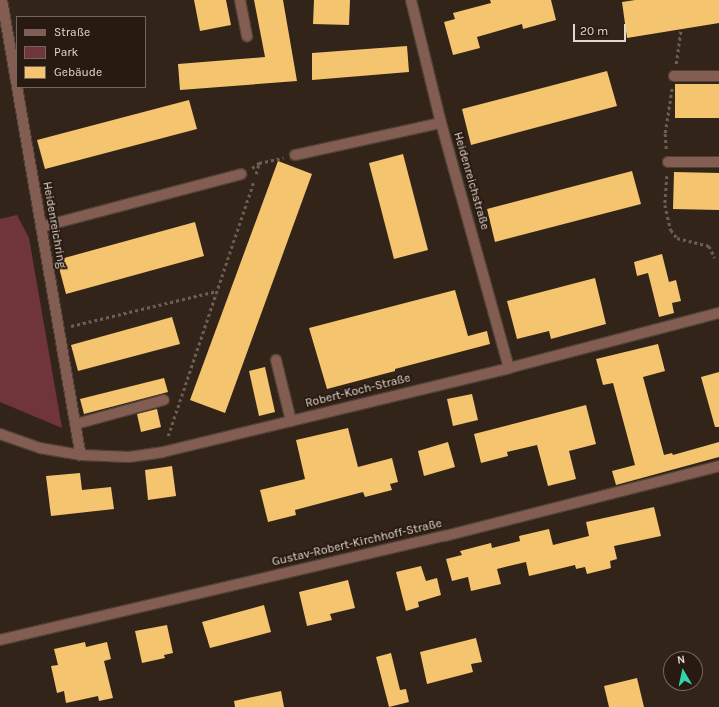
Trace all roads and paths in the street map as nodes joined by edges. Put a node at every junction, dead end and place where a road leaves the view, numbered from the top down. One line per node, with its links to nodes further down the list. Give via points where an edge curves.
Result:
1 (2, 0): 7 (street, Heidenreichring)
2 (240, 0): 4 (street)
3 (411, 0): 9 (street, Heidenreichstraße)
4 (247, 36)
5 (674, 76): 6 (street)
6 (719, 76)
7 (16, 81)
8 (17, 88): 15 (street, Heidenreichring)
9 (441, 123): 10 (street); 20 (street, Heidenreichstraße)
10 (295, 155): 13 (path)
11 (668, 162): 12 (street)
12 (719, 162)
13 (259, 163): 14 (path); 16 (path)
14 (241, 174): 15 (street)
15 (41, 227): 18 (street, Heidenreichring)
16 (217, 291): 18 (path); 25 (path)
17 (719, 313): 20 (street, Robert-Koch-Straße)
18 (59, 328): 23 (street, Heidenreichring)
19 (276, 360): 22 (street)
20 (509, 368): 22 (street, Robert-Koch-Straße)
21 (164, 400): 23 (street)
22 (291, 421): 25 (street, Robert-Koch-Straße)
23 (76, 424): 26 (street, Heidenreichring)
24 (0, 434): 26 (street, Robert-Koch-Straße, via 40,448)
25 (163, 452): 26 (street, Robert-Koch-Straße, via 129,456)
26 (81, 455)
27 (719, 466): 28 (street, Gustav-Robert-Kirchhoff-Straße, via 445,536)
28 (0, 640)

